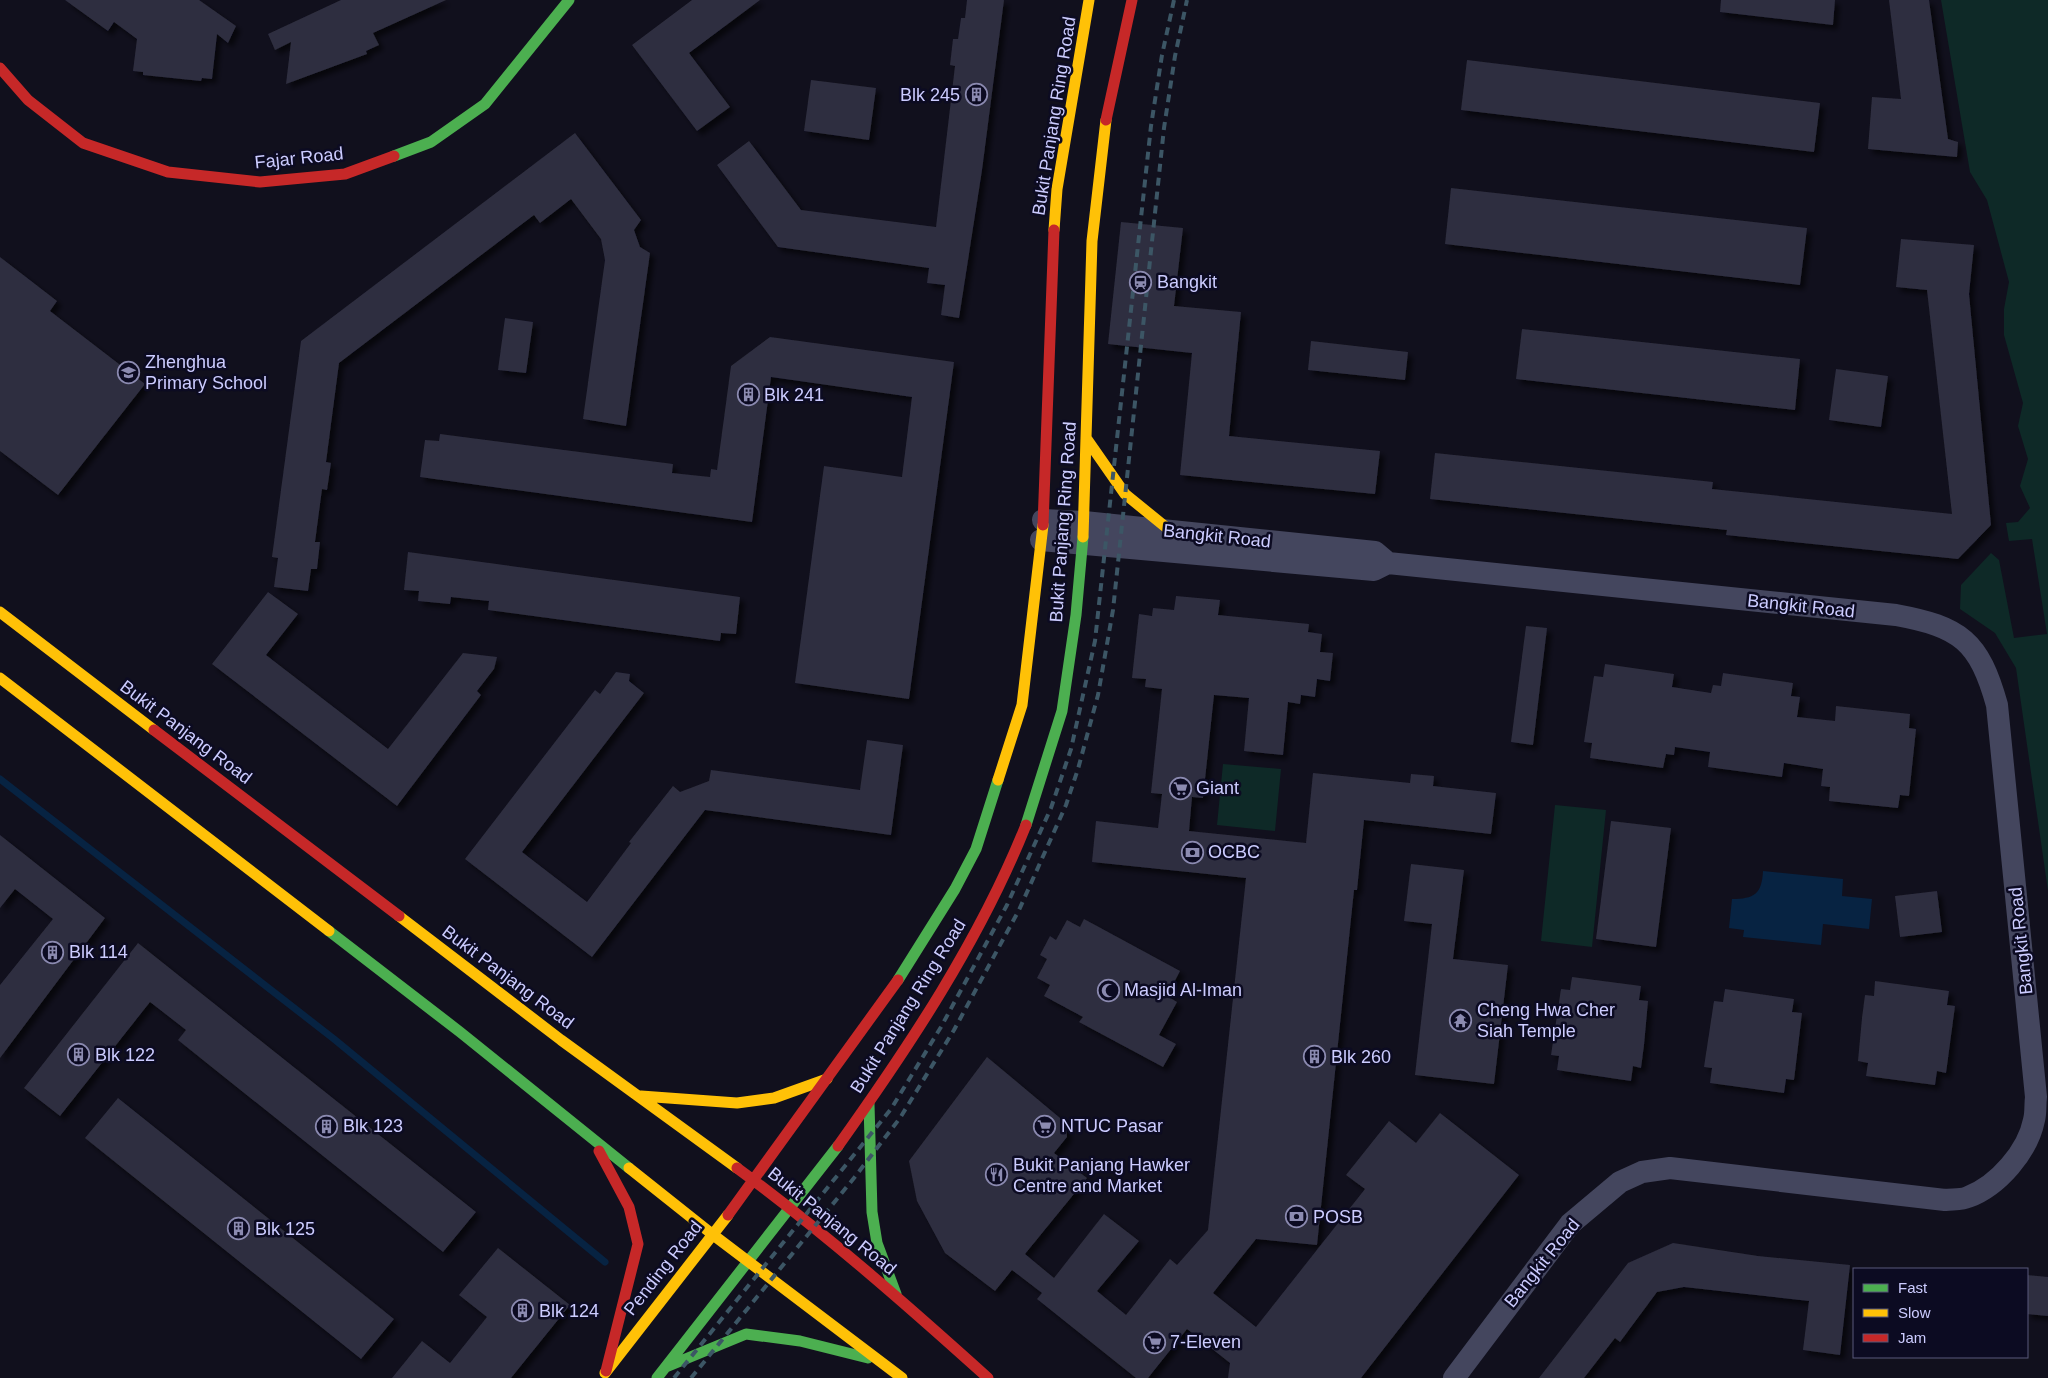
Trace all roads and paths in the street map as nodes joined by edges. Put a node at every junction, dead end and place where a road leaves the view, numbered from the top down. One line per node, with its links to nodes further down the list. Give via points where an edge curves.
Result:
1 (569, 0): 4 (main road, Fajar Road, via 485,104 431,142 345,174 260,182 168,172 83,143 28,100)
2 (1089, 0): 6 (main road, Bukit Panjang Ring Road, via 1056,198)
3 (1132, 0): 5 (main road, Bukit Panjang Ring Road, via 1118,52 1096,197)
4 (0, 68)
5 (1086, 438): 7 (main road, Bukit Panjang Ring Road); 8 (main road, via 1124,494)
6 (1042, 530): 7 (street, Bangkit Road); 12 (main road, Bukit Panjang Ring Road, via 1022,705 976,849 909,965)
7 (1083, 532): 8 (street, Bangkit Road); 9 (street, Bangkit Road, via 1174,553 1374,570); 14 (main road, Bukit Panjang Ring Road, via 1063,710 1043,779 1017,850 952,976)
8 (1173, 532): 9 (street, Bangkit Road, via 1376,552)
9 (1388, 562): 27 (street, Bangkit Road, via 1896,616 1930,622 1954,632 1972,648 1988,675 1997,706 2036,1097 2034,1120 2026,1143 2012,1163 1991,1183 1968,1197 1945,1200 1670,1168 1642,1172 1627,1179 1570,1224)
10 (0, 612): 13 (main road, Bukit Panjang Road, via 561,1040)
11 (0, 678): 15 (main road, via 460,1032)
12 (827, 1079): 13 (main road, via 774,1098 737,1103); 16 (main road, Bukit Panjang Ring Road)
13 (641, 1096): 16 (main road, Bukit Panjang Road)
14 (869, 1104): 17 (main road, Bukit Panjang Ring Road); 20 (main road, via 872,1212 877,1244)
15 (590, 1137): 18 (main road); 23 (main road, via 624,1194 636,1224 638,1244)
16 (754, 1180): 17 (main road, Bukit Panjang Road); 18 (main road, Pending Road)
17 (793, 1209): 19 (main road, Bukit Panjang Ring Road); 20 (main road, Bukit Panjang Road)
18 (712, 1234): 19 (main road); 23 (main road, Pending Road)
19 (750, 1262): 21 (main road); 22 (main road)
20 (897, 1296): 26 (main road, Bukit Panjang Road)
21 (881, 1362): 22 (main road, via 800,1341 746,1334); 25 (main road)
22 (666, 1367): 24 (main road)
23 (603, 1375)
24 (658, 1378)
25 (902, 1378)
26 (988, 1378)
27 (1454, 1378)

